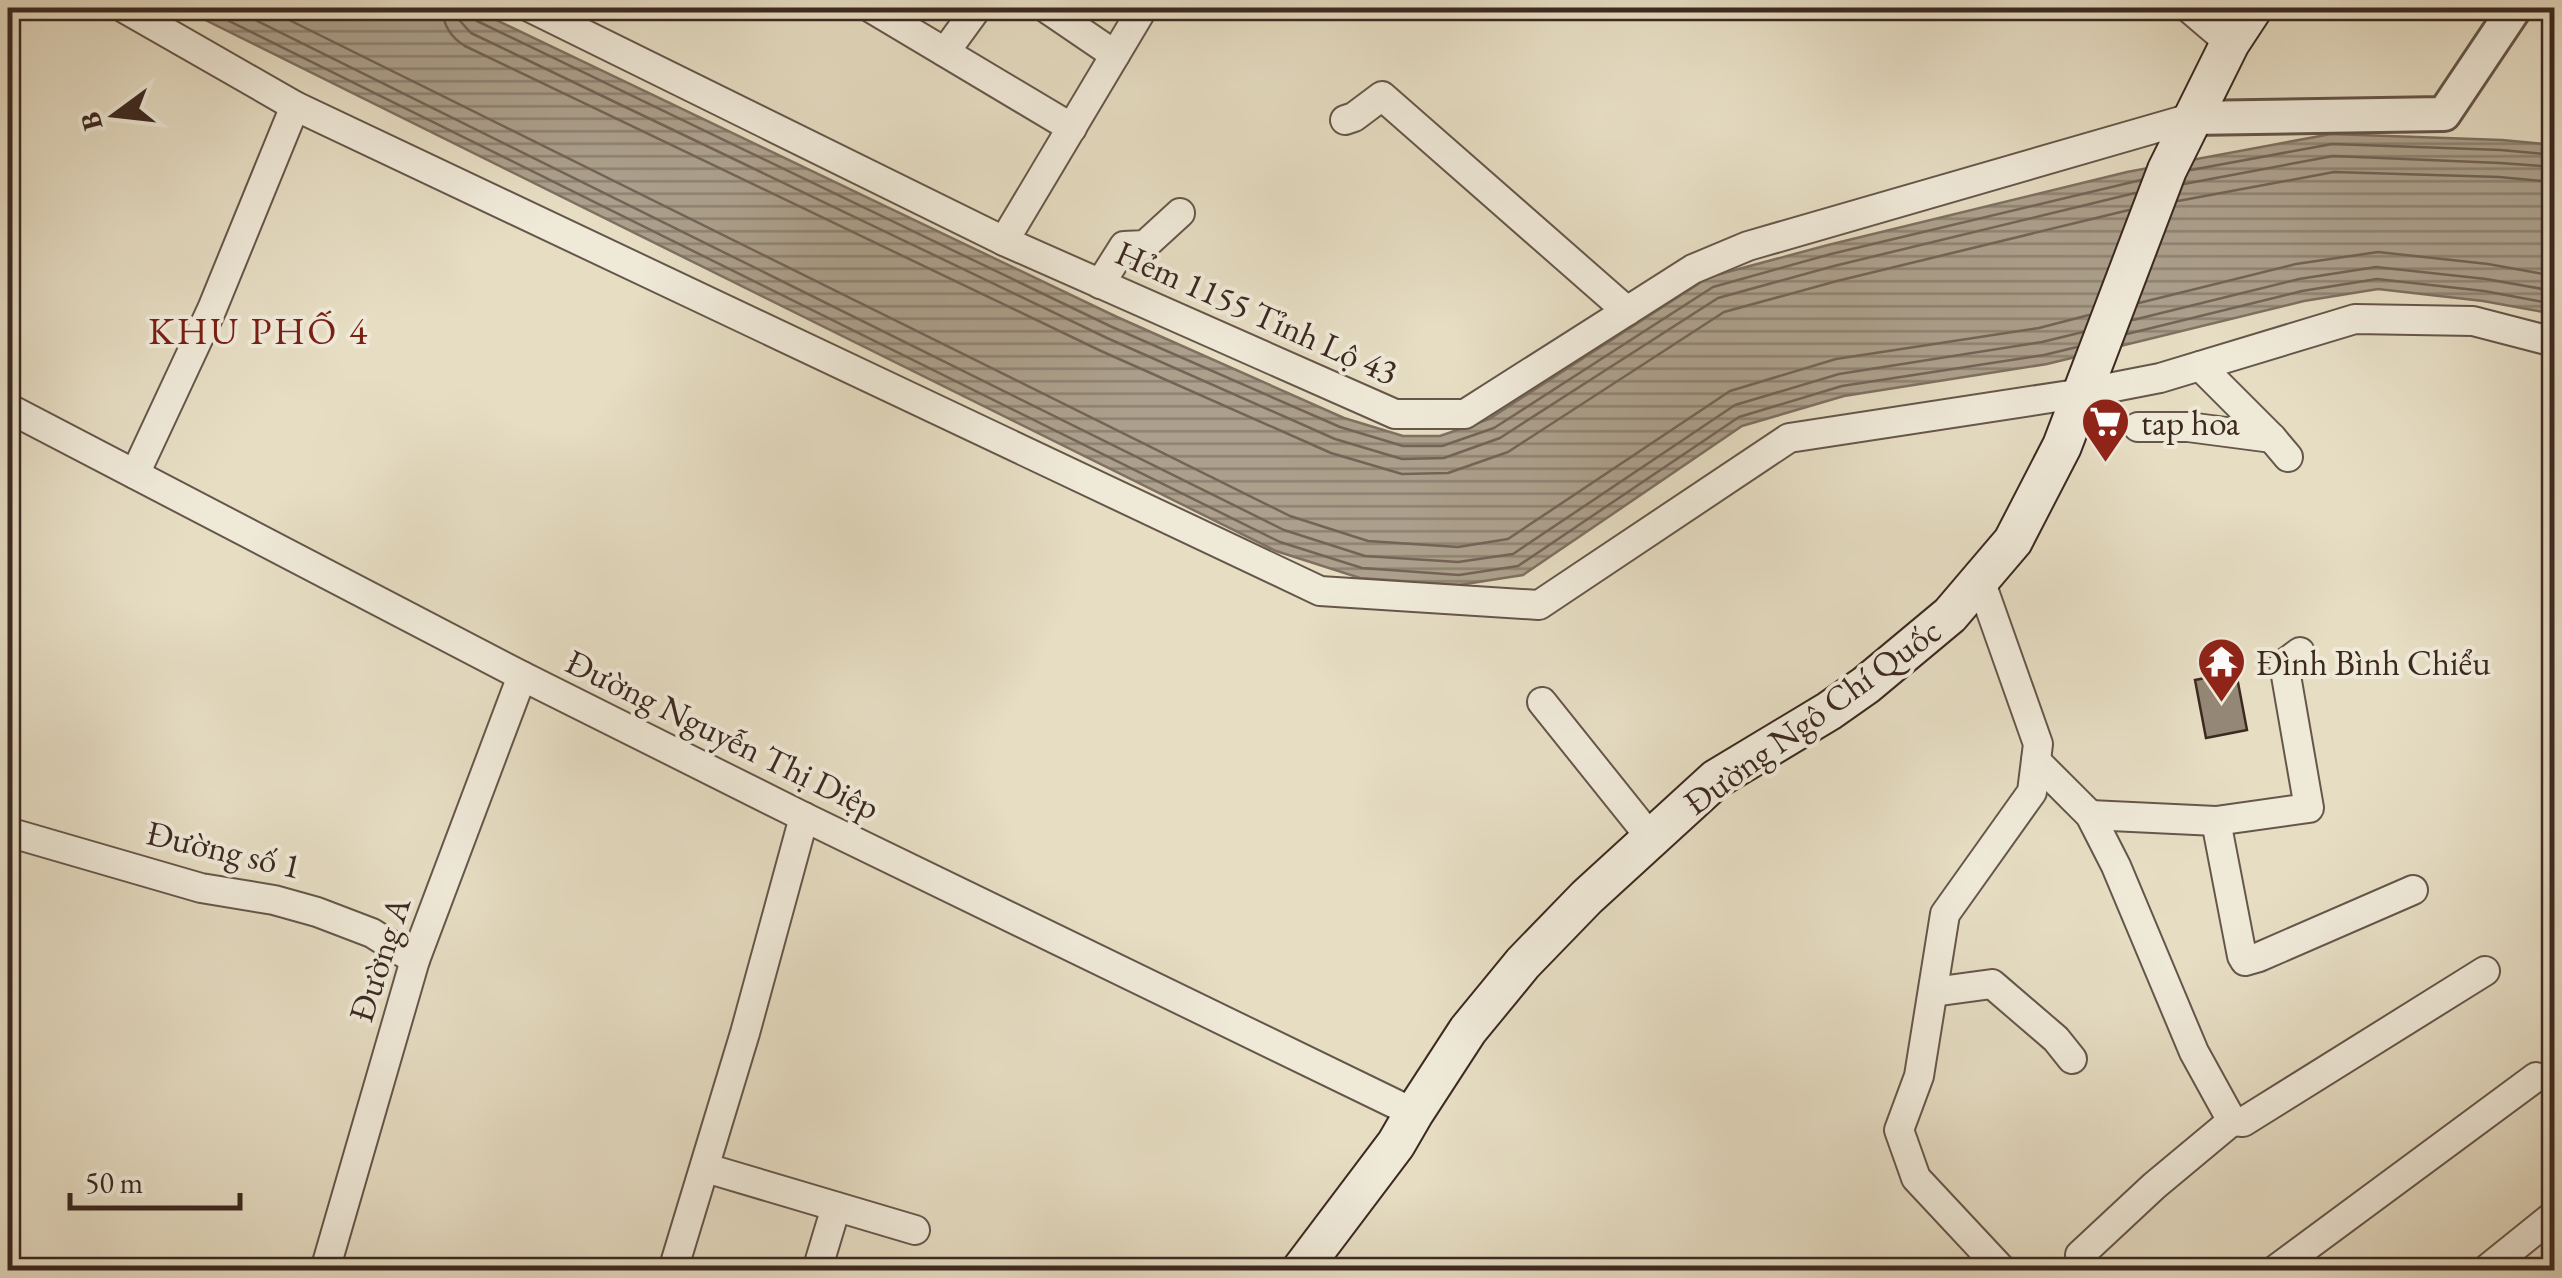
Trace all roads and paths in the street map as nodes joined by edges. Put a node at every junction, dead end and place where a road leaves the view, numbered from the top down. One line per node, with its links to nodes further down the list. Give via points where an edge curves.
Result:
1 (124, 8): 13 (street)
2 (531, 8): 18 (street, Hẻm 1155 Tỉnh Lộ 43)
3 (871, 8): 11 (street)
4 (977, 8): 11 (street)
5 (1046, 8): 12 (street)
6 (1143, 8): 12 (street)
7 (2189, 8): 10 (street)
8 (2253, 8): 10 (main road, Đường Ngô Chí Quốc)
9 (2515, 8): 14 (street, via 2444,114)
10 (2230, 42): 14 (main road, Đường Ngô Chí Quốc)
11 (946, 52): 16 (street)
12 (1115, 55): 16 (street)
13 (294, 106): 23 (street, via 1320,591 1539,606 1788,438); 26 (street, via 212,309)
14 (2191, 118): 20 (street, Hẻm 1155 Tỉnh Lộ 43, via 1748,246 1693,269); 23 (main road, Đường Ngô Chí Quốc)
15 (1345, 120): 20 (street, via 1382,96)
16 (1072, 128): 18 (street)
17 (1180, 214): 19 (street, via 1145,245 1124,246)
18 (1004, 242): 19 (street, Hẻm 1155 Tỉnh Lộ 43)
19 (1100, 284): 20 (street, Hẻm 1155 Tỉnh Lộ 43, via 1394,414 1465,414)
20 (1627, 311)
21 (2554, 342): 22 (street, via 2473,322 2355,320)
22 (2200, 366): 23 (street, via 2160,378); 25 (street, via 2280,448 2188,426)
23 (2088, 380): 27 (main road, Đường Ngô Chí Quốc, via 2013,541)
24 (8, 408): 26 (street, Đường Nguyễn Thị Diệp)
25 (2138, 427)
26 (135, 474): 29 (street, Đường Nguyễn Thị Diệp)
27 (1980, 580): 31 (street, via 2038,744); 36 (main road, Đường Ngô Chí Quốc, via 1866,685 1716,779)
28 (2300, 652): 34 (street, via 2284,664 2309,808)
29 (522, 676): 33 (street, Đường Nguyễn Thị Diệp); 38 (street, Đường A)
30 (1542, 702): 36 (street)
31 (2036, 761): 32 (street); 40 (street, via 2032,792 1945,914)
32 (2090, 815): 34 (street); 44 (street, via 2194,1052)
33 (804, 817): 43 (street, Đường Nguyễn Thị Diệp); 45 (street)
34 (2216, 821): 37 (street, via 2245,961)
35 (8, 832): 38 (street, Đường số 1, via 201,888 317,912 372,933)
36 (1651, 838): 43 (main road, Đường Ngô Chí Quốc, via 1523,963 1468,1030)
37 (2413, 890)
38 (415, 960): 50 (street, Đường A)
39 (2485, 971): 44 (street, via 2242,1122)
40 (1933, 992): 41 (street, via 1992,984); 54 (street, via 1919,1076 1899,1130 1916,1178)
41 (2072, 1059)
42 (2536, 1077): 55 (street)
43 (1414, 1113): 53 (main road, Đường Ngô Chí Quốc)
44 (2232, 1121): 49 (street)
45 (706, 1168): 46 (street); 51 (street)
46 (836, 1207): 48 (street); 52 (street)
47 (2554, 1215): 56 (street)
48 (914, 1230)
49 (2080, 1255)
50 (325, 1270)
51 (673, 1270)
52 (817, 1270)
53 (1301, 1270)
54 (2002, 1270)
55 (2275, 1270)
56 (2486, 1270)

